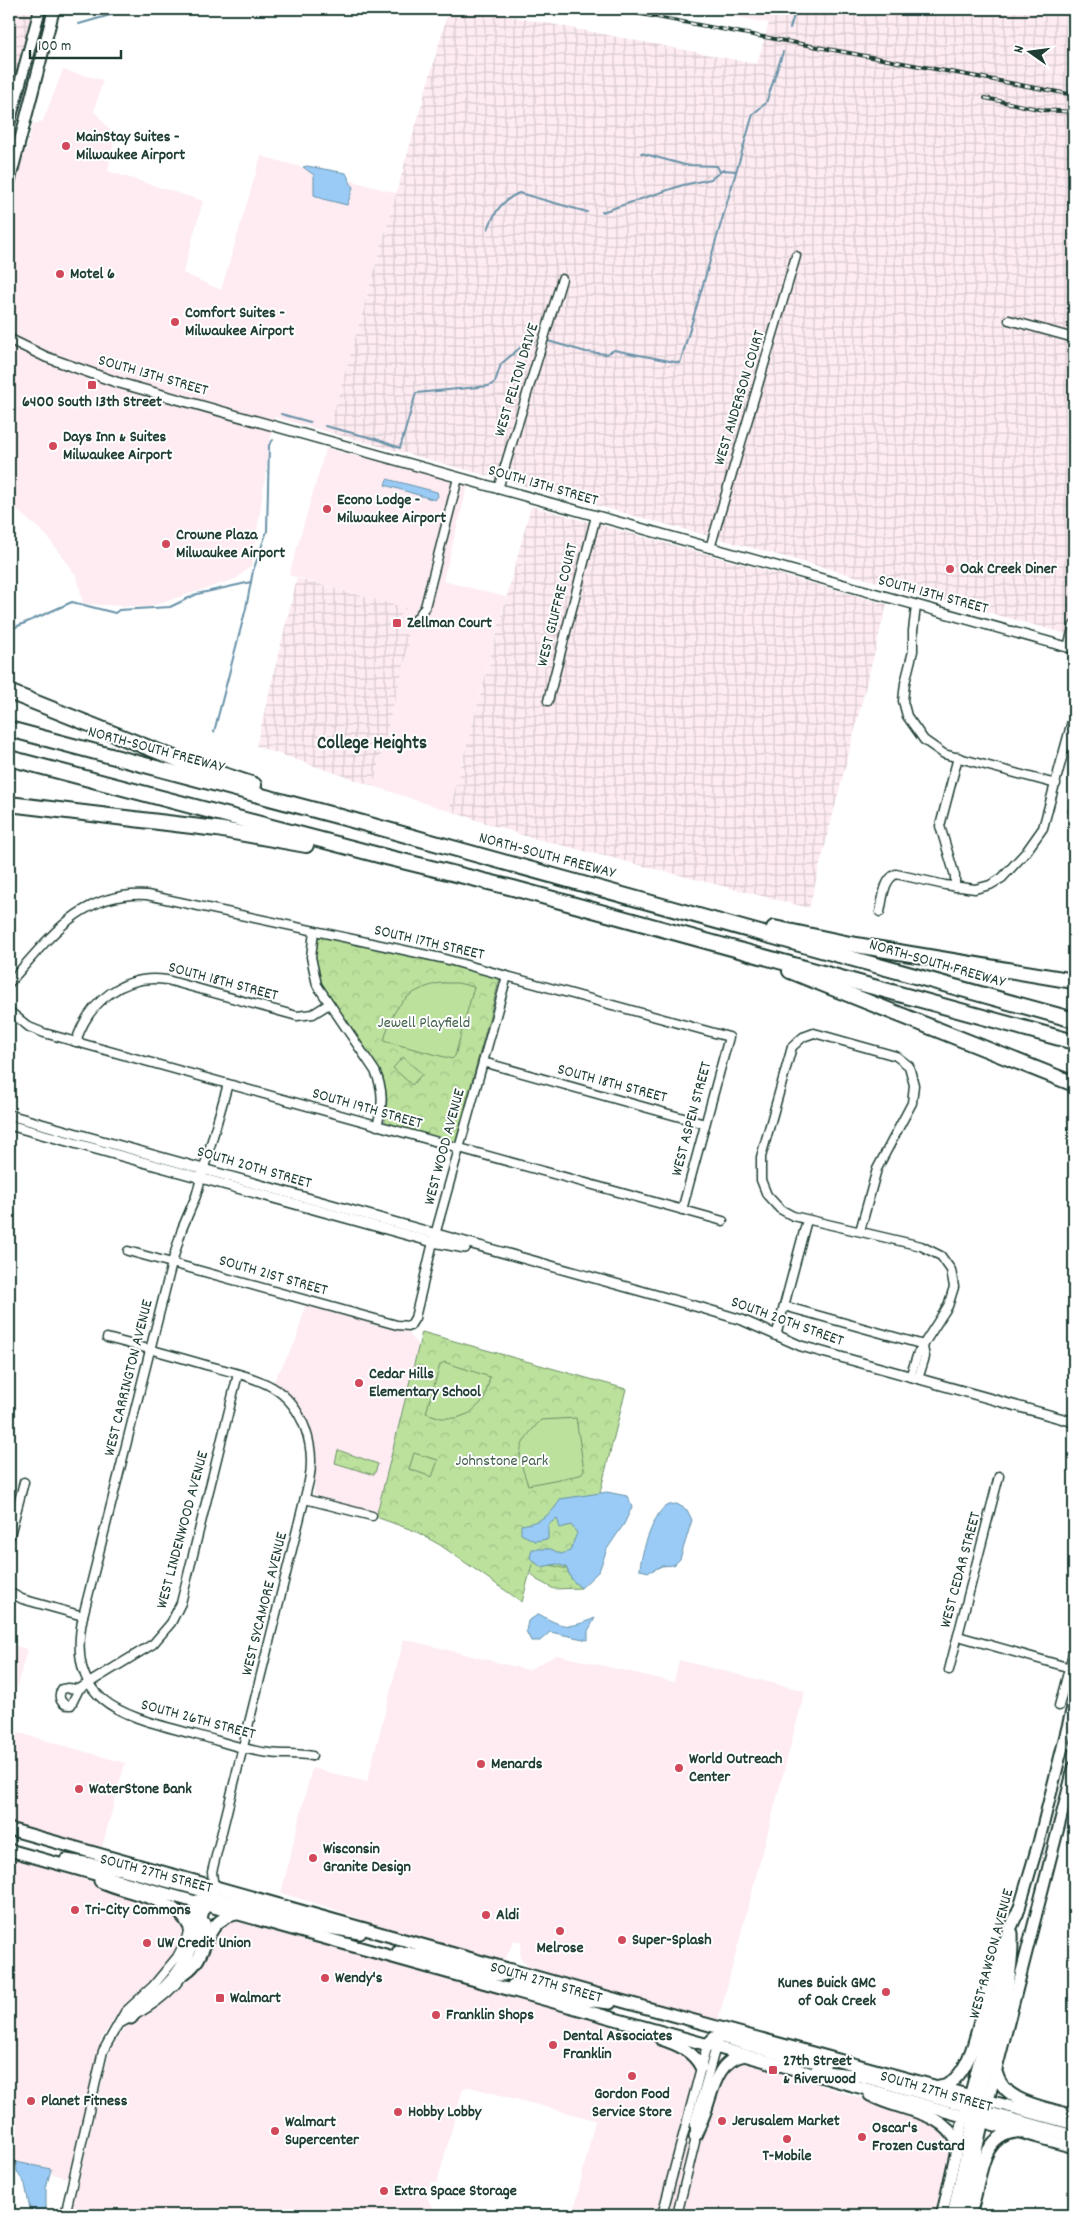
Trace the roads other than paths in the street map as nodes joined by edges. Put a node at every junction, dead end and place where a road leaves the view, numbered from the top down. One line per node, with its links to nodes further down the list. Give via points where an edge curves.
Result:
1 (40, 9): 3 (main road)
2 (54, 9): 4 (main road)
3 (9, 124)
4 (9, 183)
5 (796, 256): 13 (street, WEST ANDERSON COURT)
6 (562, 279): 11 (street, WEST PELTON DRIVE)
7 (1009, 320): 8 (street)
8 (1074, 338)
9 (9, 339): 10 (street, SOUTH 13TH STREET, via 102,378)
10 (458, 478): 11 (street, SOUTH 13TH STREET); 15 (street, via 425,607)
11 (498, 489): 12 (street, SOUTH 13TH STREET)
12 (596, 516): 13 (street, SOUTH 13TH STREET); 19 (street, WEST GIUFFRE COURT)
13 (710, 548): 14 (street, SOUTH 13TH STREET)
14 (916, 606): 17 (street, SOUTH 13TH STREET); 22 (street, via 913,651 903,701 907,716 924,740 936,750)
15 (415, 621)
16 (1074, 625): 17 (street)
17 (1071, 648)
18 (9, 692): 26 (highway, via 187,763)
19 (548, 701)
20 (1074, 714): 24 (street)
21 (9, 729): 26 (highway, NORTH-SOUTH FREEWAY)
22 (958, 757): 24 (street); 28 (street, via 940,826 955,876)
23 (9, 758): 27 (highway)
24 (1056, 784): 28 (street, via 1043,828 1002,878 975,889)
25 (9, 804): 27 (highway, via 217,829)
26 (341, 817): 29 (highway, NORTH-SOUTH FREEWAY)
27 (386, 858): 32 (highway)
28 (955, 887): 30 (street, via 896,874 886,885)
29 (644, 901): 34 (highway, via 685,906 850,944); 38 (highway, NORTH-SOUTH FREEWAY)
30 (880, 912)
31 (314, 931): 33 (street, SOUTH 17TH STREET, via 441,958); 35 (street, SOUTH 17TH STREET, via 160,897 118,896 92,904 74,915); 36 (street, via 312,966 317,984)
32 (702, 939): 41 (highway); 44 (highway)
33 (507, 976): 39 (street, SOUTH 17TH STREET); 42 (street, WEST WOOD AVENUE)
34 (1074, 981)
35 (9, 983)
36 (329, 1004): 40 (street, SOUTH 18TH STREET, via 313,1014 297,1016 167,980 138,979 119,986 104,999 86,1018); 48 (street, via 380,1082 383,1101)
37 (9, 1011): 40 (street, SOUTH 19TH STREET, via 36,1030)
38 (1074, 1020)
39 (729, 1037): 46 (street, WEST ASPEN STREET)
40 (76, 1042): 43 (street, SOUTH 19TH STREET)
41 (1074, 1042)
42 (483, 1062): 46 (street, SOUTH 18TH STREET); 49 (street, WEST WOOD AVENUE)
43 (228, 1084): 48 (street, SOUTH 19TH STREET); 50 (street, WEST CARRINGTON AVENUE)
44 (1074, 1084)
45 (9, 1115): 50 (street, SOUTH 20TH STREET)
46 (706, 1124): 51 (street, WEST ASPEN STREET)
47 (9, 1125): 50 (street, SOUTH 20TH STREET)
48 (377, 1126): 49 (street, SOUTH 19TH STREET)
49 (458, 1149): 51 (street, SOUTH 19TH STREET); 55 (street, WEST WOOD AVENUE)
50 (202, 1174): 55 (street, SOUTH 20TH STREET); 57 (street, WEST CARRINGTON AVENUE)
51 (682, 1210): 53 (street, SOUTH 19TH STREET)
52 (807, 1220): 54 (street); 54 (street, via 780,1209 767,1195 762,1180 761,1157 792,1048 803,1037 814,1033 896,1056 909,1066 914,1085 912,1103 877,1169); 58 (street)
53 (724, 1221)
54 (860, 1230): 62 (street, via 921,1246 941,1256 951,1270 954,1287 948,1306)
55 (434, 1238): 59 (street, WEST WOOD AVENUE, via 415,1318); 60 (street, SOUTH 20TH STREET, via 490,1250 734,1318)
56 (128, 1251): 57 (street, SOUTH 21ST STREET)
57 (172, 1263): 59 (street, SOUTH 21ST STREET, via 397,1326); 63 (street, WEST CARRINGTON AVENUE)
58 (784, 1306): 60 (street); 62 (street)
59 (410, 1326)
60 (776, 1336): 65 (street, SOUTH 20TH STREET)
61 (107, 1338): 63 (street, WEST SYCAMORE AVENUE)
62 (923, 1346): 65 (street, via 918,1353)
63 (151, 1349): 64 (street, WEST SYCAMORE AVENUE); 73 (street, WEST CARRINGTON AVENUE)
64 (238, 1374): 69 (street, WEST SYCAMORE AVENUE, via 278,1391 300,1419 312,1454 312,1469); 78 (street, WEST LINDENWOOD AVENUE, via 176,1615 154,1644)
65 (914, 1378): 66 (street, SOUTH 20TH STREET)
66 (1074, 1422)
67 (999, 1476): 74 (street, WEST CEDAR STREET)
68 (24, 1482): 71 (street)
69 (304, 1498): 70 (street); 82 (street, WEST SYCAMORE AVENUE)
70 (372, 1516)
71 (9, 1539)
72 (9, 1592): 73 (street, via 22,1599)
73 (83, 1616): 78 (street, WEST CARRINGTON AVENUE, via 79,1641)
74 (958, 1636): 76 (street); 77 (street, WEST CEDAR STREET)
75 (1074, 1650): 76 (street)
76 (1072, 1668): 81 (street)
77 (949, 1670)
78 (89, 1683): 79 (street, WEST LINDENWOOD AVENUE); 82 (street, SOUTH 26TH STREET, via 106,1703 128,1715)
79 (79, 1689)
80 (1074, 1701): 86 (main road, WEST RAWSON AVENUE)
81 (1059, 1706)
82 (244, 1747): 83 (street, SOUTH 26TH STREET, via 269,1753); 91 (street, WEST SYCAMORE AVENUE)
83 (312, 1756)
84 (1074, 1767): 87 (main road, WEST RAWSON AVENUE)
85 (9, 1830): 91 (main road, SOUTH 27TH STREET)
86 (1039, 1841): 87 (main road); 92 (main road, WEST RAWSON AVENUE)
87 (1054, 1845): 108 (main road, WEST RAWSON AVENUE)
88 (9, 1850): 89 (main road, SOUTH 27TH STREET)
89 (49, 1861): 90 (main road, SOUTH 27TH STREET); 91 (main road, via 68,1860 121,1869)
90 (76, 1869): 91 (main road, SOUTH 27TH STREET); 94 (main road, via 114,1888 167,1905 186,1919)
91 (206, 1895): 93 (main road, SOUTH 27TH STREET); 94 (street); 97 (main road, SOUTH 27TH STREET, via 317,1926 386,1934); 98 (street, via 201,1939); 102 (main road, via 194,1940 179,1970)
92 (1019, 1909): 95 (main road, WEST RAWSON AVENUE); 110 (main road, via 990,1978 966,2063 955,2080)
93 (238, 1914): 96 (main road, SOUTH 27TH STREET); 98 (main road, via 225,1916 215,1925 193,1967)
94 (189, 1926): 103 (street, via 177,1957 168,1970 125,2012)
95 (1012, 1933): 111 (main road, via 1013,1949 1006,1990)
96 (388, 1955): 97 (main road, via 396,1952 422,1955 495,1975); 99 (main road, SOUTH 27TH STREET)
97 (512, 1970): 100 (main road, SOUTH 27TH STREET)
98 (186, 1972): 102 (street, via 160,2000)
99 (511, 1990): 100 (main road, via 513,1985 521,1982 585,2000); 101 (main road, SOUTH 27TH STREET)
100 (624, 2002): 104 (main road, SOUTH 27TH STREET)
101 (599, 2015): 104 (main road, SOUTH 27TH STREET); 106 (main road, via 627,2029 683,2048)
102 (131, 2018): 103 (street)
103 (119, 2024): 119 (street, via 104,2051)
104 (715, 2039): 105 (main road, SOUTH 27TH STREET); 106 (street); 110 (main road, SOUTH 27TH STREET, via 851,2063); 115 (street, via 695,2121)
105 (746, 2055): 107 (main road, SOUTH 27TH STREET); 115 (main road, via 728,2062 718,2076)
106 (701, 2067): 120 (street)
107 (804, 2071): 109 (main road, SOUTH 27TH STREET); 111 (main road, via 861,2076)
108 (996, 2072): 111 (main road, WEST RAWSON AVENUE); 112 (main road, via 1002,2086 1016,2097)
109 (853, 2086): 111 (main road, SOUTH 27TH STREET); 117 (main road, via 884,2103 940,2121)
110 (937, 2086): 111 (main road, SOUTH 27TH STREET)
111 (977, 2109): 113 (main road, SOUTH 27TH STREET); 114 (main road, SOUTH 27TH STREET); 116 (main road); 117 (main road, WEST RAWSON AVENUE); 123 (main road); 124 (main road, WEST RAWSON AVENUE)
112 (1074, 2116)
113 (1074, 2124)
114 (1018, 2132): 118 (main road, SOUTH 27TH STREET); 125 (main road, via 1000,2136 988,2152)
115 (695, 2136): 121 (street)
116 (1074, 2136)
117 (958, 2144): 122 (main road, WEST RAWSON AVENUE)
118 (1074, 2147)
119 (65, 2215)
120 (662, 2215)
121 (676, 2215)
122 (942, 2215)
123 (953, 2215)
124 (962, 2215)
125 (969, 2215)

